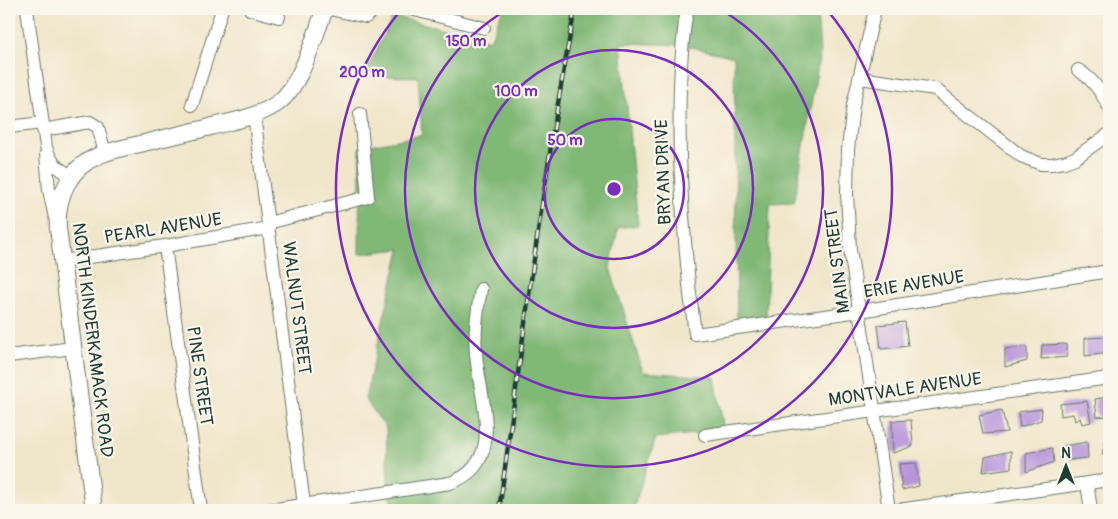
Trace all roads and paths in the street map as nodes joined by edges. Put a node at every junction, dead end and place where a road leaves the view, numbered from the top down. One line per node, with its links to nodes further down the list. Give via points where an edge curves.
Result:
1 (27, 9): 19 (street)
2 (222, 9): 14 (street)
3 (250, 9): 10 (street)
4 (325, 9): 17 (main road, NORTH KINDERKAMACK ROAD, via 293,86 278,103)
5 (330, 9): 6 (street, via 366,17)
6 (376, 9)
7 (411, 9): 11 (street)
8 (687, 9): 30 (street, BRYAN DRIVE, via 679,105 683,229)
9 (875, 9): 13 (street, MAIN STREET)
10 (279, 17)
11 (484, 28)
12 (1078, 70): 15 (street, via 1099,89)
13 (860, 78): 20 (street, via 935,89 1021,156 1041,164 1075,158); 29 (street, MAIN STREET, via 848,149 847,193 850,249)
14 (192, 105)
15 (1109, 107)
16 (360, 114): 23 (street, PEARL AVENUE, via 368,197)
17 (254, 115): 21 (main road, NORTH KINDERKAMACK ROAD); 23 (street, WALNUT STREET)
18 (9, 127): 19 (street)
19 (43, 129): 21 (street, via 90,122 98,127); 22 (street, via 52,162); 24 (street, via 49,190)
20 (1109, 134)
21 (106, 153): 22 (main road, NORTH KINDERKAMACK ROAD, via 88,160)
22 (72, 175): 24 (main road, NORTH KINDERKAMACK ROAD, via 58,206)
23 (269, 225): 25 (street, PEARL AVENUE); 38 (street, WALNUT STREET)
24 (58, 228): 26 (main road, NORTH KINDERKAMACK ROAD)
25 (165, 246): 26 (street, PEARL AVENUE); 40 (street, PINE STREET)
26 (62, 261): 31 (main road, NORTH KINDERKAMACK ROAD)
27 (1109, 271): 29 (street, ERIE AVENUE)
28 (481, 289): 38 (street, via 476,354 486,438 477,463 465,476 450,483)
29 (860, 311): 30 (street, ERIE AVENUE); 34 (street, MAIN STREET)
30 (695, 334)
31 (73, 348): 32 (street); 39 (main road, NORTH KINDERKAMACK ROAD)
32 (9, 356)
33 (1109, 378): 34 (street, MONTVALE AVENUE)
34 (874, 411): 35 (street, MONTVALE AVENUE); 42 (street, MAIN STREET)
35 (705, 435)
36 (1109, 480): 37 (street)
37 (1087, 483): 43 (street); 44 (street)
38 (311, 506): 41 (street)
39 (94, 510)
40 (201, 510)
41 (269, 510)
42 (889, 510)
43 (898, 510)
44 (1091, 510)

